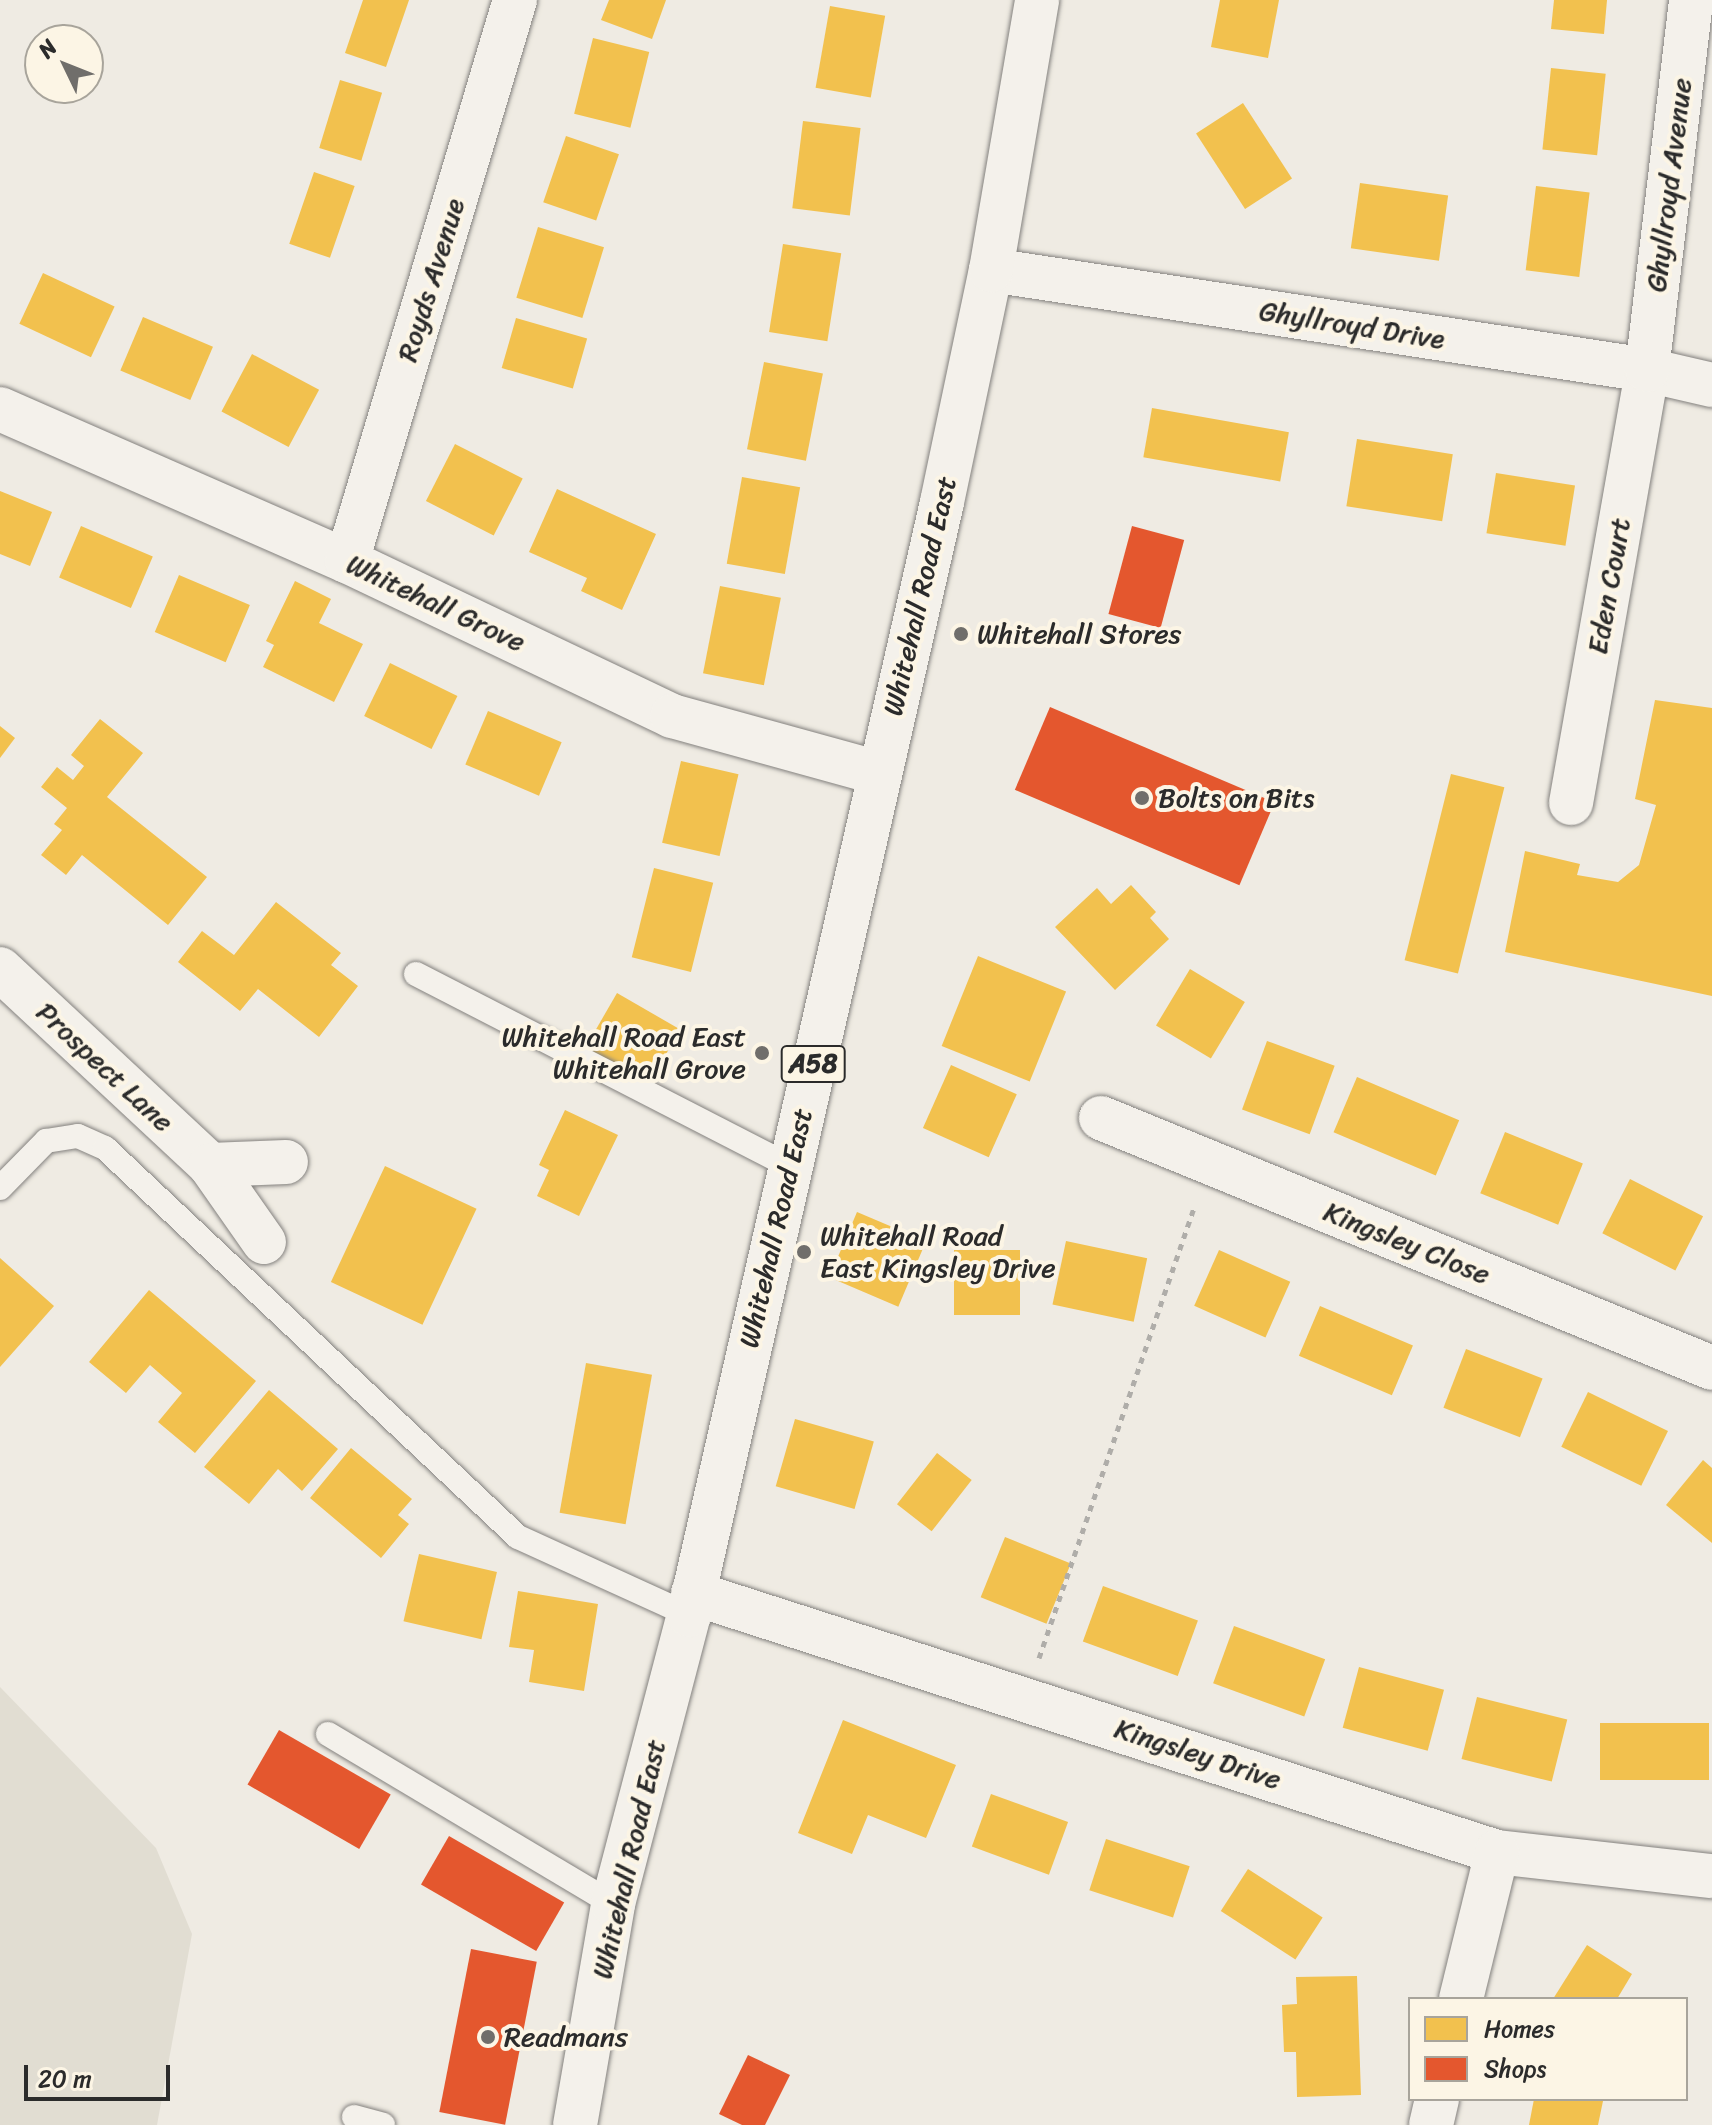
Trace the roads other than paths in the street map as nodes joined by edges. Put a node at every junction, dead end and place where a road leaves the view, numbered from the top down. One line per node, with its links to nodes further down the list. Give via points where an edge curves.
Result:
1 (515, 0): 8 (street, Royds Avenue)
2 (1037, 0): 4 (street, Whitehall Road East / A58)
3 (1691, 0): 5 (street, Ghyllroyd Avenue)
4 (991, 270): 5 (street, Ghyllroyd Drive); 9 (street, Whitehall Road East / A58)
5 (1647, 370): 6 (street, Ghyllroyd Drive); 10 (street, Eden Court)
6 (1712, 385)
7 (0, 409): 8 (street, Whitehall Grove)
8 (347, 561): 9 (street, Whitehall Grove, via 672,716)
9 (879, 773): 16 (street, Whitehall Road East / A58)
10 (1571, 803)
11 (0, 969): 15 (street, Prospect Lane)
12 (416, 974): 16 (lane)
13 (1101, 1118): 19 (street, Kingsley Close)
14 (286, 1162): 15 (street)
15 (210, 1165): 18 (street, Prospect Lane)
16 (790, 1166): 20 (street, Whitehall Road East / A58)
17 (0, 1188): 20 (lane, via 46,1141 78,1136 105,1148 518,1537)
18 (264, 1242)
19 (1712, 1368)
20 (691, 1604): 22 (street, Kingsley Drive, via 1025,1697); 24 (street, Whitehall Road East / A58)
21 (328, 1734): 24 (lane)
22 (1497, 1852): 23 (street, Kingsley Drive); 25 (street)
23 (1712, 1876)
24 (613, 1904): 29 (street, Whitehall Road East / A58)
25 (1461, 1997)
26 (1437, 2101): 30 (street)
27 (354, 2117): 28 (lane)
28 (383, 2125)
29 (575, 2125)
30 (1431, 2125)

